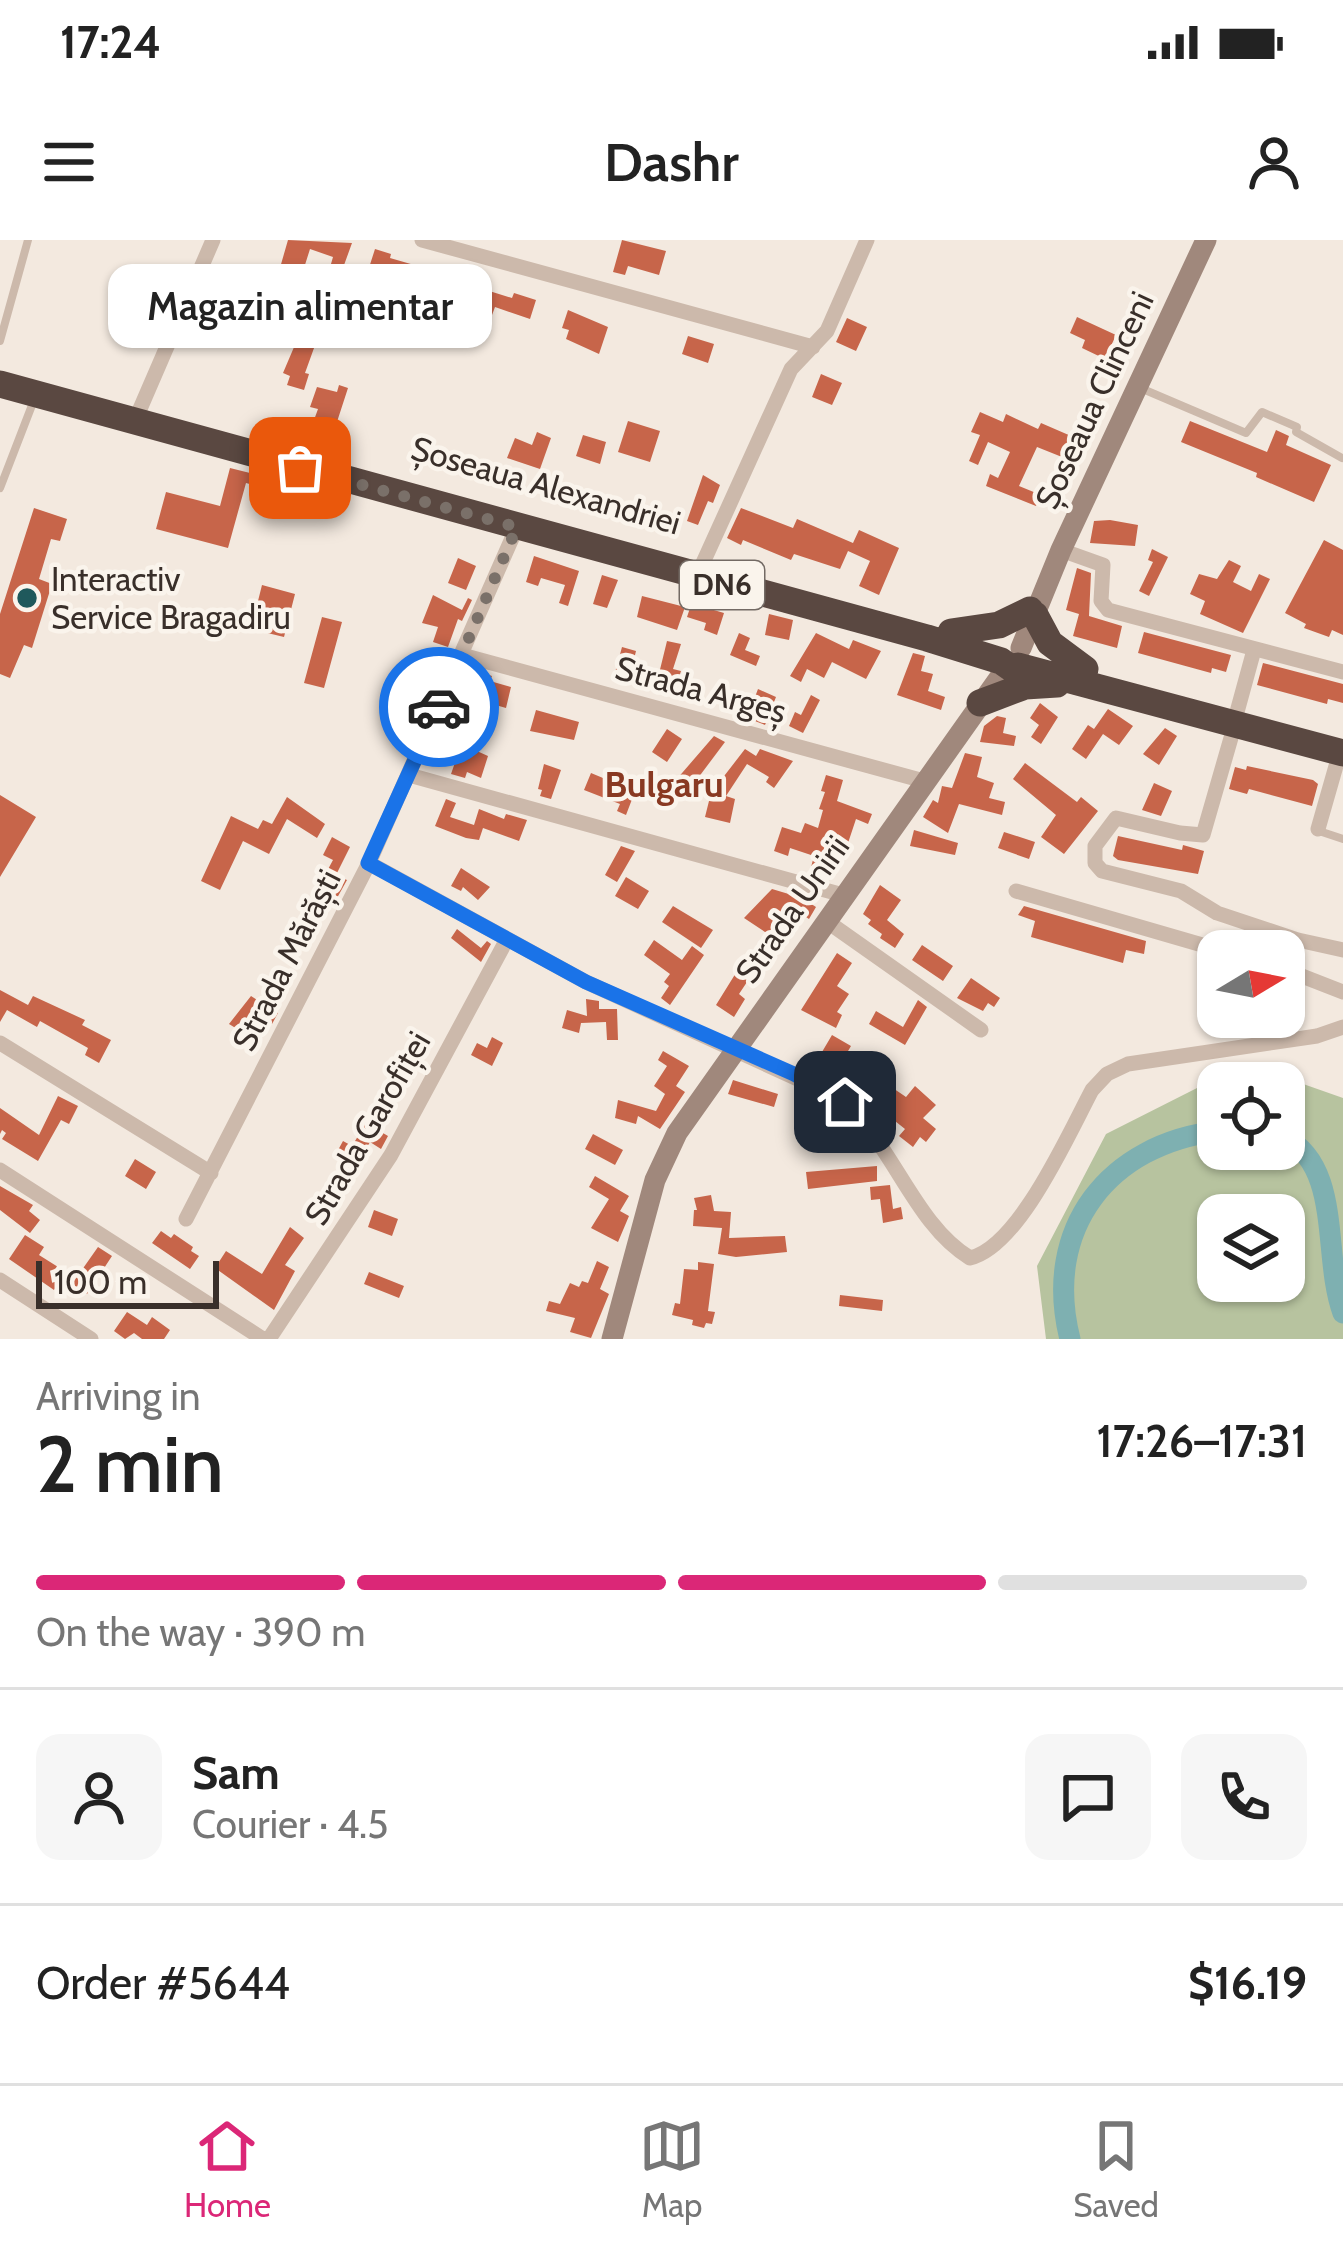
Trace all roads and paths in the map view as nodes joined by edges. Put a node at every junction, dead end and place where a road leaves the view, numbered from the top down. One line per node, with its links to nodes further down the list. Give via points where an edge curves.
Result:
1 (28, 240): 6 (lane)
2 (212, 240): 12 (street)
3 (422, 240): 7 (street)
4 (867, 240): 7 (street)
5 (1206, 240): 10 (main road, Șoseaua Clinceni)
6 (0, 340)
7 (813, 347): 17 (street, via 790,369)
8 (0, 370): 12 (highway, Șoseaua Alexandriei / DN6)
9 (0, 384): 11 (highway, Șoseaua Alexandriei / DN6)
10 (1137, 386): 13 (lane, via 1246,433 1262,412); 16 (main road, Șoseaua Clinceni)
11 (35, 396): 14 (lane); 15 (highway, Șoseaua Alexandriei / DN6)
12 (140, 409): 17 (highway, Șoseaua Alexandriei / DN6)
13 (1342, 458)
14 (0, 488)
15 (517, 527): 21 (street, Strada Mărăști); 22 (highway, Șoseaua Alexandriei / DN6)
16 (1060, 550): 18 (main road, Șoseaua Clinceni); 20 (street, via 1105,567 1101,601 1108,610)
17 (702, 566): 19 (highway, Șoseaua Alexandriei / DN6)
18 (1036, 604): 19 (highway, via 999,625); 22 (main road, Șoseaua Clinceni); 24 (highway, via 1050,643)
19 (951, 632): 22 (highway, Șoseaua Alexandriei / DN6)
20 (1254, 650): 23 (street); 26 (street)
21 (462, 655): 28 (street, Strada Mărăști); 29 (street, Strada Argeș)
22 (1012, 655): 24 (highway, Șoseaua Alexandriei / DN6); 25 (main road, Strada Unirii)
23 (1343, 672)
24 (1089, 678): 25 (highway, via 1025,686); 26 (highway, Șoseaua Alexandriei / DN6)
25 (980, 703): 29 (main road, Strada Unirii)
26 (1236, 718): 27 (highway, Șoseaua Alexandriei / DN6); 38 (street, via 1204,835 1116,818 1095,846 1095,863 1181,891 1217,914)
27 (1342, 746): 30 (street)
28 (409, 776): 32 (street, Strada Mărăști); 34 (street)
29 (924, 781): 34 (main road, Strada Unirii)
30 (1318, 829): 31 (lane)
31 (1343, 839)
32 (368, 863): 36 (street); 46 (street, Strada Mărăști)
33 (1016, 891): 37 (street)
34 (843, 895): 35 (main road, Strada Unirii)
35 (825, 920): 42 (street); 44 (main road, Strada Unirii)
36 (506, 940): 44 (street); 50 (street, Strada Garofiței, via 391,1155)
37 (1197, 943)
38 (1343, 950)
39 (1305, 978): 40 (street)
40 (1343, 992)
41 (1343, 1027): 44 (street, via 1118,1067 1092,1090 1027,1207 970,1258 946,1238 852,1108)
42 (981, 1030)
43 (0, 1043): 46 (street)
44 (734, 1048): 51 (main road, Strada Unirii, via 661,1163)
45 (0, 1170): 50 (street, Strada Garofiței)
46 (211, 1173): 47 (street, Strada Mărăști)
47 (186, 1219)
48 (0, 1280): 49 (street)
49 (91, 1339)
50 (266, 1339)
51 (612, 1339)

